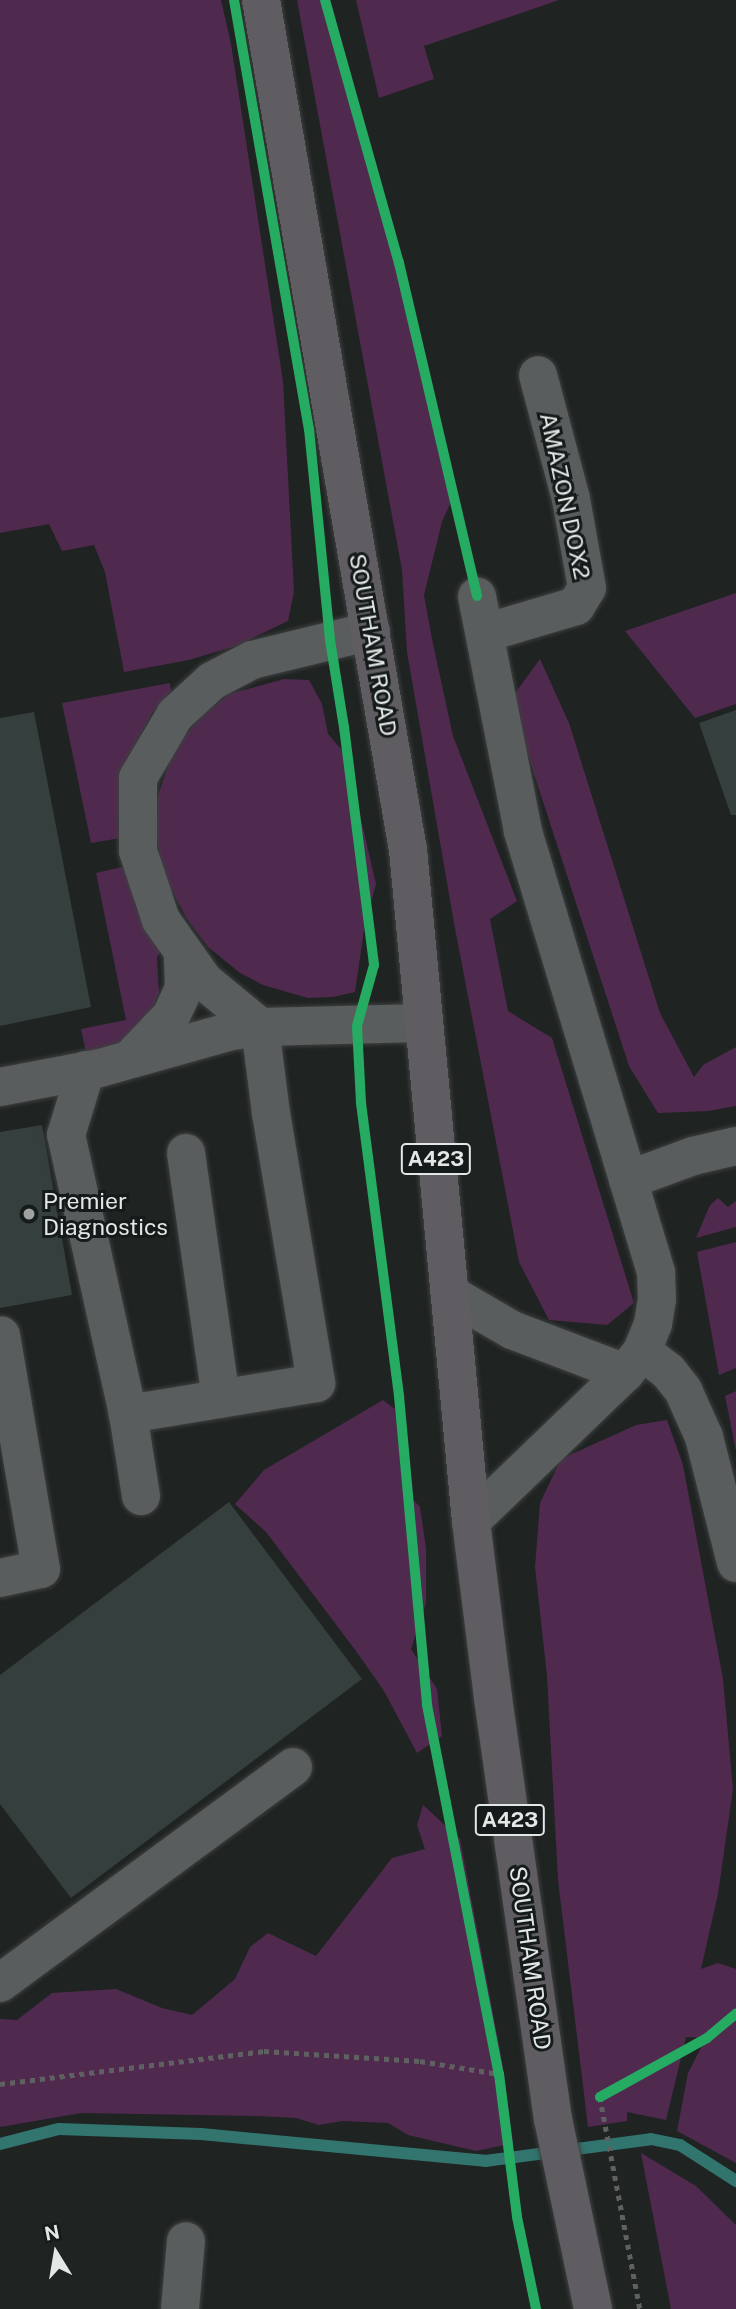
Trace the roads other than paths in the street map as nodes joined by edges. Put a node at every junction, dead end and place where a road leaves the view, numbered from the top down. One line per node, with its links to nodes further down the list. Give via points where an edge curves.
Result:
1 (261, 0): 4 (highway, SOUTHAM ROAD / A423)
2 (538, 375): 5 (street, AMAZON DOX2, via 571,499 587,588 576,606)
3 (477, 596): 5 (street)
4 (371, 631): 6 (street, via 252,660 212,681 175,715 138,778 138,851 161,920); 7 (highway, SOUTHAM ROAD / A423, via 408,850)
5 (485, 633): 14 (street, via 523,831)
6 (183, 951): 8 (street, via 204,981); 9 (street, via 184,988 172,1016)
7 (423, 1023): 8 (street); 15 (highway, SOUTHAM ROAD / A423)
8 (260, 1027): 9 (street); 18 (street, via 316,1384)
9 (129, 1060): 10 (street)
10 (86, 1070): 11 (street); 19 (street, via 66,1135)
11 (0, 1087)
12 (736, 1146): 14 (street)
13 (186, 1153): 18 (street)
14 (628, 1180): 17 (street, via 656,1272 653,1324)
15 (450, 1294): 17 (street, via 512,1330); 21 (highway, SOUTHAM ROAD / A423)
16 (1, 1335): 23 (street, via 41,1569)
17 (633, 1362): 21 (street); 22 (street, via 667,1371 683,1390 699,1425)
18 (221, 1399): 19 (street)
19 (128, 1415): 20 (street)
20 (141, 1496)
21 (471, 1521): 28 (highway, SOUTHAM ROAD / A423, via 553,2119)
22 (736, 1563)
23 (0, 1578)
24 (293, 1767): 25 (street)
25 (0, 1983)
26 (186, 2241): 27 (street)
27 (180, 2309)
28 (593, 2309)

